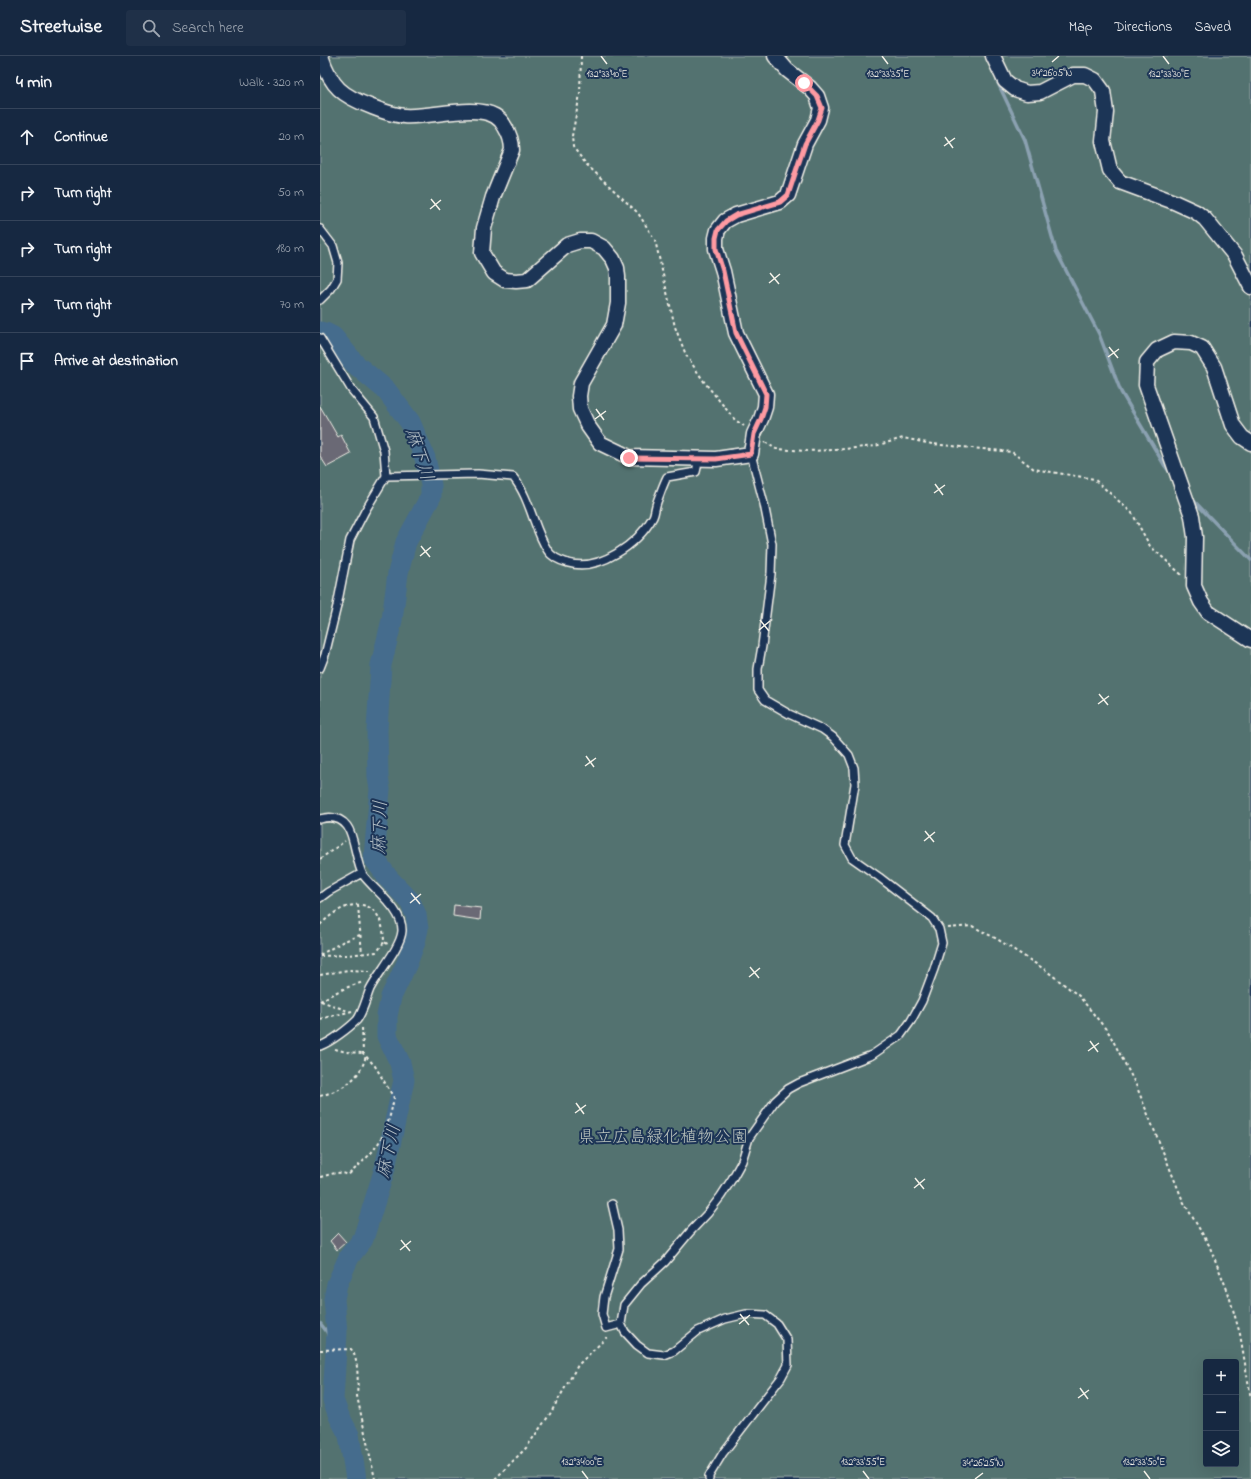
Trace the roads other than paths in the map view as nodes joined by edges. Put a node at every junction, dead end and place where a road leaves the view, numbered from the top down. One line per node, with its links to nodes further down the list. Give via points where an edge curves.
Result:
1 (321, 56): 10 (street, via 334,84 345,95 382,111 404,116 476,111 488,113 501,120 510,135 512,150 493,197 484,228 482,253 487,264 494,273 505,280 527,280 567,245 591,241 604,248 617,268 618,303 614,325 581,383 580,409 600,443 629,458)
2 (775, 56): 9 (street, via 787,70 810,88 822,108 805,144 788,195 780,202 736,215 718,230 716,238 716,249 736,333 766,394 765,407 754,434)
3 (993, 56): 5 (street, via 1005,81 1015,89 1027,93 1040,92 1073,75 1085,75 1095,80 1103,91 1106,112 1103,141 1110,170 1120,182 1174,202 1205,219 1235,256)
4 (320, 229): 6 (lane, via 333,246 338,263 337,279)
5 (1251, 287)
6 (320, 300)
7 (320, 338): 11 (lane, via 351,389 374,417 384,452)
8 (1251, 443): 12 (street, via 1233,425 1214,367 1202,348 1174,342 1157,350 1147,362 1146,385 1192,516 1195,537 1194,586 1208,612)
9 (751, 454): 10 (street); 19 (lane, via 772,544 771,574 758,669 758,690 765,700 822,729 833,737 849,756 854,768 855,784 845,846 852,858 932,918 939,930 942,943 922,1002 901,1035 872,1055 799,1083 775,1101 749,1138 742,1161 721,1196 665,1262 624,1305)
10 (699, 459): 11 (lane, via 696,472 667,477 654,516 640,535 617,553 595,564 577,566 560,561 548,552 521,486 513,477 478,474)
11 (386, 476): 13 (lane, via 350,540 337,606)
12 (1251, 640)
13 (320, 668)
14 (320, 818): 15 (lane, via 339,818 348,827)
15 (362, 873): 16 (lane); 17 (lane, via 398,915 402,931 398,946 377,978 357,1019)
16 (320, 898)
17 (323, 1045)
18 (612, 1204): 19 (lane, via 620,1249 604,1297 602,1314 606,1328)
19 (620, 1324): 20 (lane, via 637,1345 648,1353 664,1355 674,1351 698,1331 725,1318 746,1314 765,1315 777,1324 786,1340 788,1365 781,1378 723,1453)
20 (709, 1479)

